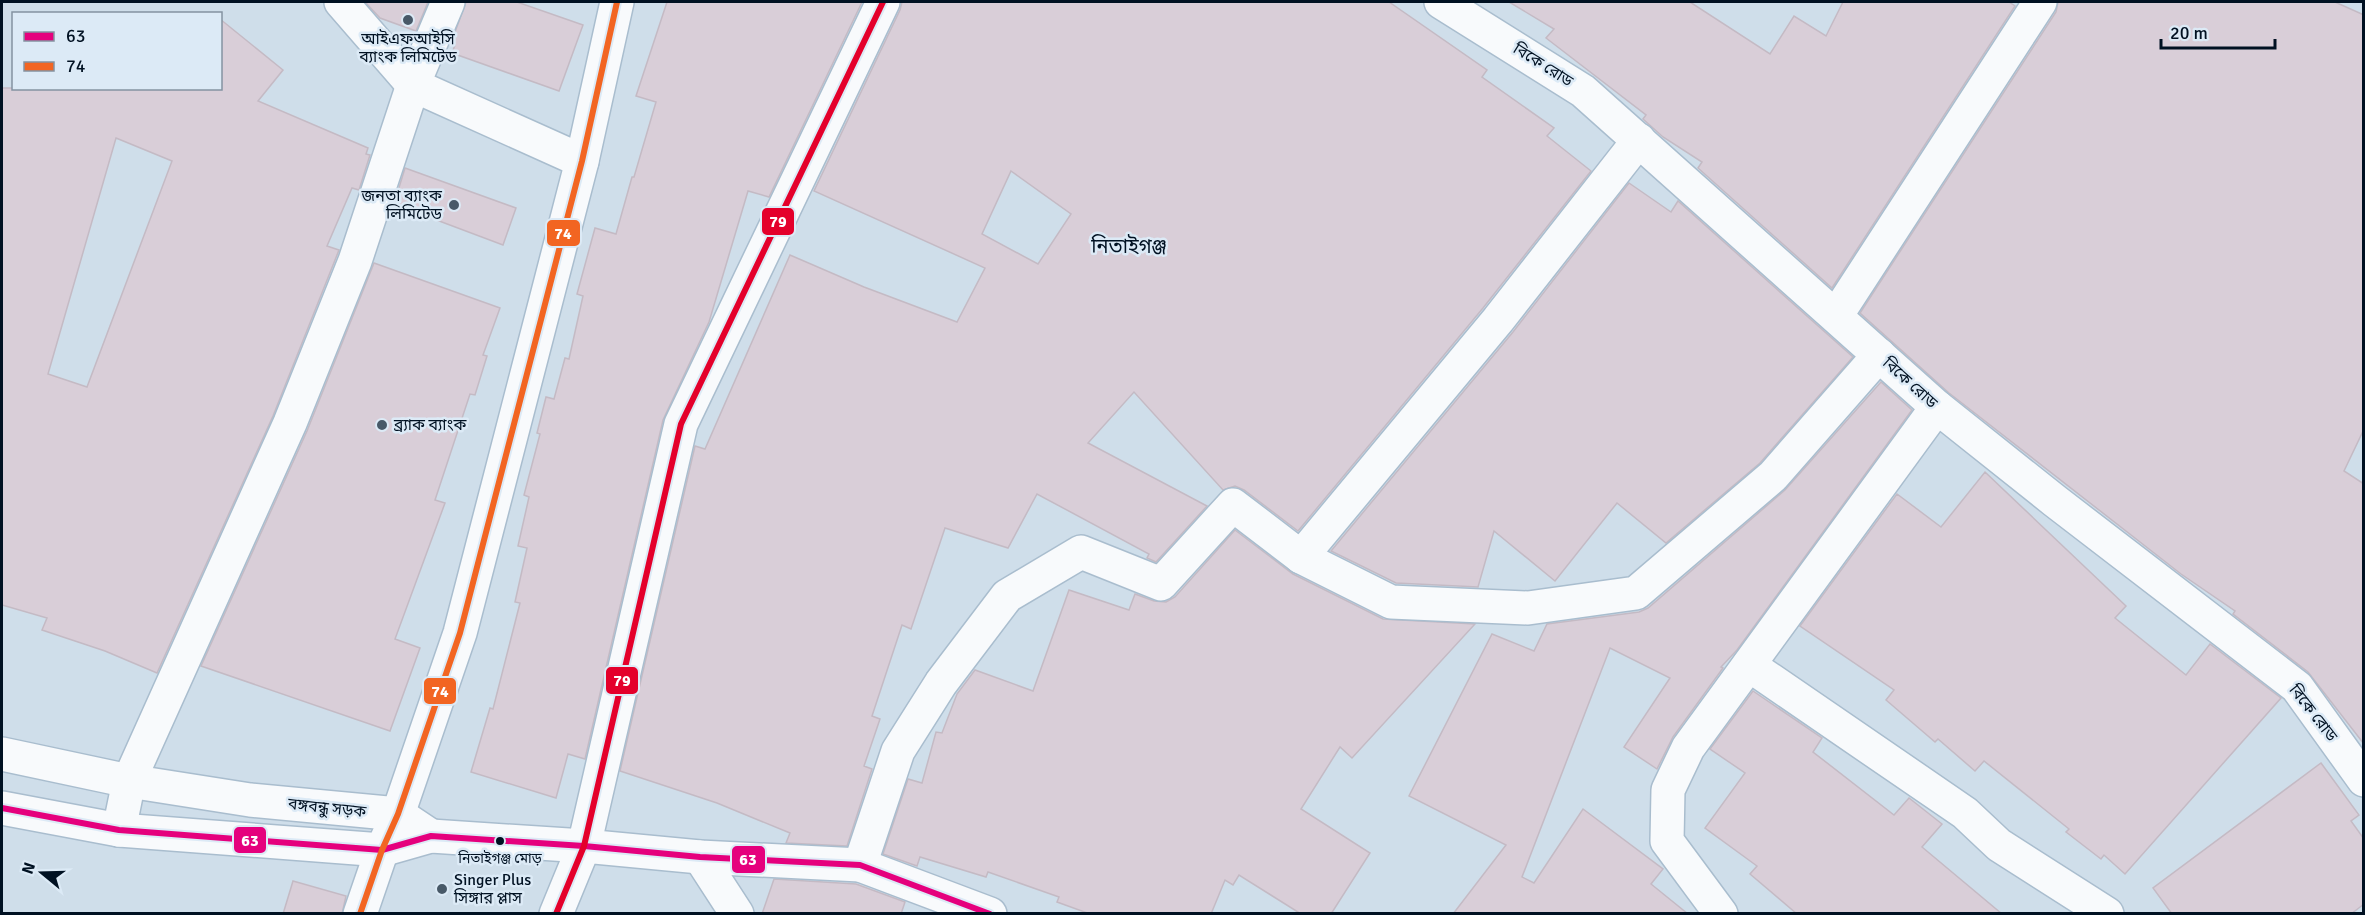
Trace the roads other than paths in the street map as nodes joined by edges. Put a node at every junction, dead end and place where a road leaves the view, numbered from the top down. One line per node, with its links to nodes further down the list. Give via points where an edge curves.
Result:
1 (341, 2): 7 (street)
2 (448, 2): 7 (street)
3 (617, 2): 9 (street)
4 (883, 2): 22 (street, via 681,424)
5 (1441, 2): 8 (street, বিকে রোড, via 1583,91)
6 (2040, 2): 10 (street)
7 (413, 85): 9 (street); 17 (street, via 355,261 290,423)
8 (1639, 140): 10 (street, বিকে রোড); 13 (street, via 1498,320)
9 (582, 161): 19 (street, via 460,633)
10 (1836, 316): 11 (street, বিকে রোড)
11 (1879, 355): 12 (street, বিকে রোড); 13 (street, via 1773,476 1636,593 1528,608 1391,602)
12 (1937, 407): 14 (street); 16 (street, বিকে রোড, via 2297,687)
13 (1301, 557): 25 (street, via 1233,505 1161,584 1081,552 1007,596 941,683 898,751)
14 (1749, 665): 30 (street, via 1688,748 1668,790 1667,841); 31 (street, via 1965,813 1999,845)
15 (2, 754): 17 (street, বঙ্গবন্ধু সড়ক)
16 (2364, 780)
17 (129, 781): 19 (street, বঙ্গবন্ধু সড়ক, via 250,800); 20 (street)
18 (2, 808): 20 (street)
19 (398, 814): 21 (street, বঙ্গবন্ধু সড়ক); 23 (street)
20 (119, 830): 23 (street)
21 (431, 836): 22 (street); 23 (street)
22 (584, 846): 24 (street); 27 (street)
23 (382, 850): 26 (street)
24 (700, 857): 25 (street); 28 (street)
25 (860, 865): 29 (street)
26 (360, 914)
27 (556, 914)
28 (737, 914)
29 (990, 914)
30 (1721, 914)
31 (2107, 914)

